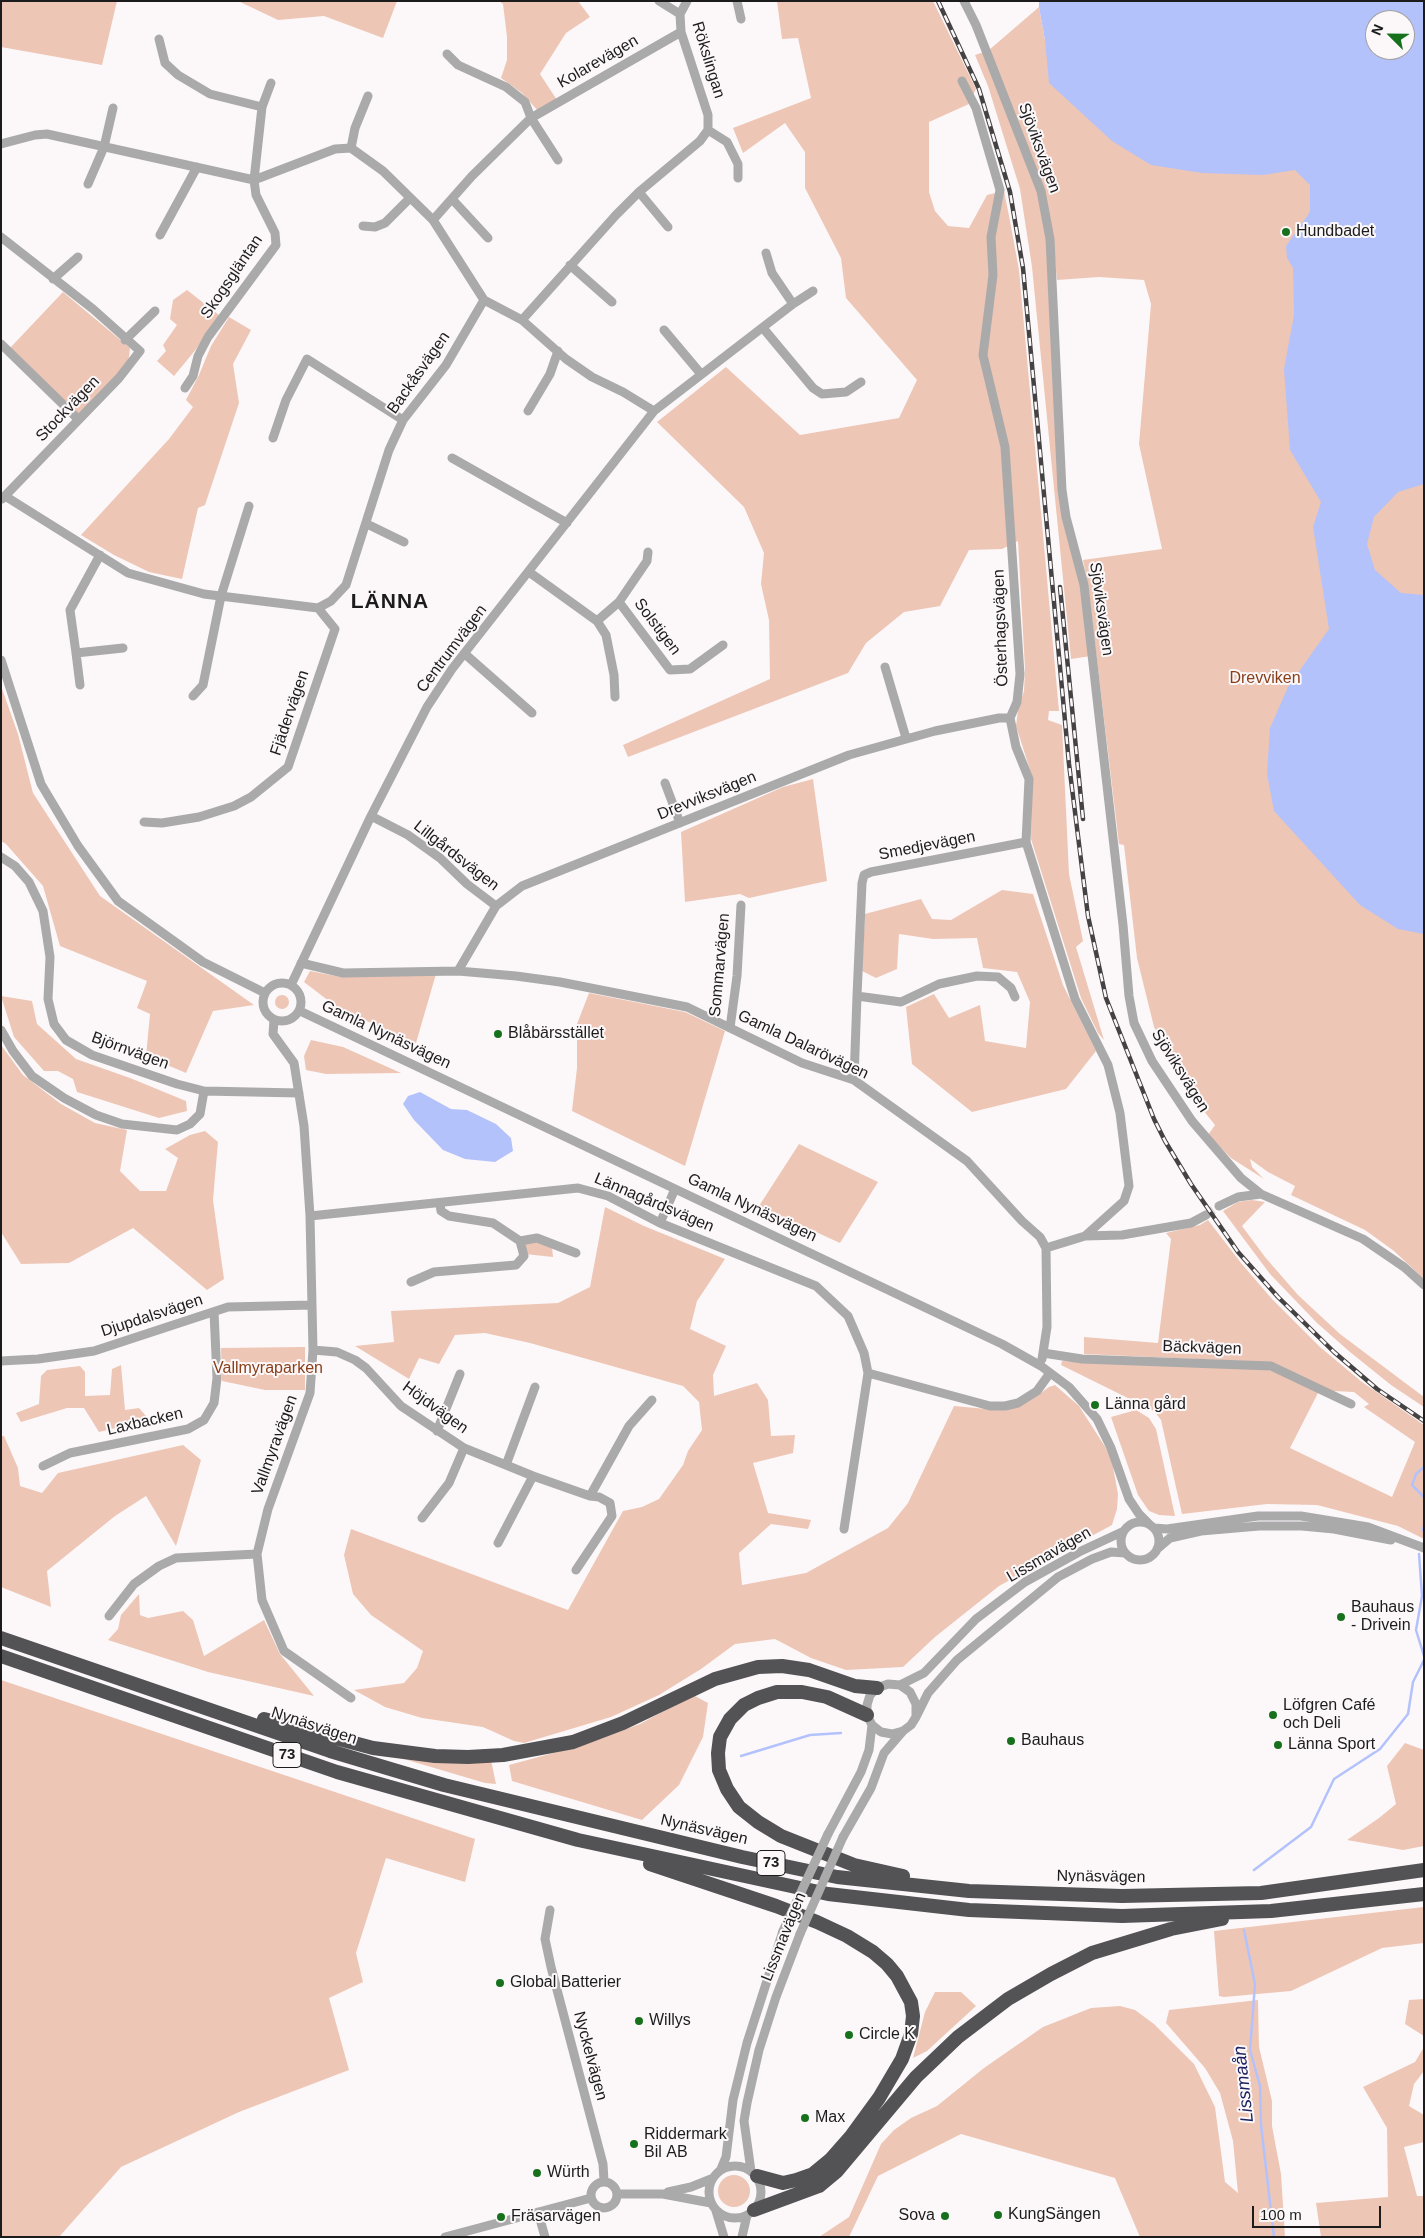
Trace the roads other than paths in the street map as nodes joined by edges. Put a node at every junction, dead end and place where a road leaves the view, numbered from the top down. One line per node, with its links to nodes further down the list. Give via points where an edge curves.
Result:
1 (659, 1): 5 (street)
2 (687, 1): 5 (street, Rökslingan)
3 (737, 1): 6 (street)
4 (964, 1): 106 (street, Sjöviksvägen, via 1041,192 1050,239 1062,490 1084,585 1134,1024 1152,1061 1192,1121 1241,1178)
5 (680, 14): 7 (street, Rökslingan)
6 (741, 19)
7 (681, 32): 15 (street, Kolarevägen); 16 (street, Rökslingan, via 708,115)
8 (159, 39): 13 (street, via 165,63 178,75 210,94)
9 (447, 54): 15 (street, via 458,65 512,92 525,102)
10 (962, 81): 82 (street, Österhagsvägen, via 976,108 1000,190 991,237 993,275 983,355 1006,447 1020,674)
11 (271, 83): 13 (street)
12 (368, 96): 19 (street)
13 (262, 107): 23 (street)
14 (113, 108): 18 (street)
15 (531, 118): 20 (street); 27 (street, Kolarevägen)
16 (708, 130): 22 (street, via 727,142 738,164); 25 (street, via 700,141)
17 (1, 144): 18 (street, via 47,134)
18 (104, 147): 21 (street); 24 (street)
19 (351, 148): 23 (street, via 335,149); 26 (street, via 383,172)
20 (558, 160)
21 (196, 167): 23 (street); 31 (street)
22 (738, 178)
23 (254, 180): 53 (street, Skogsgläntan, via 256,195 275,233 276,245 208,337)
24 (88, 184)
25 (639, 192): 30 (street); 36 (street)
26 (409, 199): 28 (street); 29 (street, via 385,223 375,227)
27 (452, 199): 28 (street, Kolarevägen); 33 (street)
28 (433, 220): 39 (street)
29 (364, 226)
30 (668, 227)
31 (160, 235)
32 (1, 237): 37 (street, Stockvägen)
33 (488, 238)
34 (766, 253): 41 (street, via 772,273)
35 (78, 257): 37 (street)
36 (570, 265): 40 (street); 43 (street)
37 (52, 279): 46 (street, Stockvägen, via 93,309)
38 (813, 291): 41 (street, Centrumvägen)
39 (484, 300): 43 (street); 57 (street, Backåsvägen, via 446,365)
40 (612, 302)
41 (793, 304): 44 (street, Centrumvägen)
42 (154, 311): 46 (street)
43 (522, 320): 49 (street)
44 (763, 328): 51 (street, Centrumvägen); 52 (street, via 813,388 822,394 846,392)
45 (664, 330): 51 (street)
46 (125, 340): 56 (street, Stockvägen, via 140,351 119,378)
47 (1, 344): 48 (street)
48 (8, 351): 50 (street); 56 (street)
49 (558, 351): 54 (street, via 550,374); 55 (street, via 592,377)
50 (1, 358)
51 (700, 374): 55 (street, Centrumvägen)
52 (861, 382)
53 (185, 388)
54 (528, 411)
55 (654, 411): 62 (street, Centrumvägen)
56 (78, 419): 60 (street, Stockvägen)
57 (403, 420): 58 (street, via 307,359 286,400); 63 (street, Backåsvägen, via 389,450)
58 (273, 438)
59 (452, 458): 62 (street)
60 (3, 498): 66 (street)
61 (249, 506): 68 (street)
62 (567, 523): 67 (street, Centrumvägen)
63 (367, 524): 64 (street); 70 (street, Backåsvägen, via 346,585 331,601)
64 (404, 542)
65 (648, 552): 69 (street, Solstigen, via 647,561)
66 (100, 555): 68 (street, via 128,572 204,594); 74 (street, via 70,610)
67 (529, 572): 71 (street); 75 (street, Centrumvägen)
68 (222, 596): 70 (street); 79 (street, via 203,685)
69 (619, 602): 71 (street, Solstigen); 72 (street, Solstigen, via 670,670 690,669)
70 (318, 608): 86 (street, Fjädervägen, via 335,629 288,767 252,797 234,806 199,817 162,823)
71 (597, 622): 80 (street, via 606,635)
72 (723, 645)
73 (123, 648): 74 (street)
74 (76, 653): 78 (street)
75 (465, 654): 81 (street); 85 (street, Centrumvägen, via 427,707)
76 (1, 660): 95 (street, via 41,784 78,846 118,901 203,962)
77 (885, 667): 83 (street)
78 (80, 685)
79 (193, 696)
80 (615, 697)
81 (532, 713)
82 (1010, 718): 83 (street, Drevviksvägen); 88 (street, Österhagsvägen, via 1016,747 1029,779)
83 (906, 738): 87 (street, Drevviksvägen, via 849,755)
84 (666, 783): 87 (street)
85 (371, 816): 91 (street, Lillgårdsvägen, via 408,835 440,858); 92 (street, Centrumvägen)
86 (144, 822)
87 (680, 823): 91 (street, Drevviksvägen, via 522,886)
88 (1026, 842): 96 (street, Smedjevägen, via 864,875); 112 (street, Österhagsvägen, via 1075,999 1108,1065 1120,1113 1129,1186 1124,1201)
89 (1, 857): 103 (street, Björnvägen, via 30,882 43,911 50,957 48,999 54,1024 66,1040 92,1055)
90 (741, 905): 100 (street, Sommarvägen)
91 (496, 906): 93 (street, Drevviksvägen)
92 (301, 963): 93 (street, Gamla Dalarövägen, via 343,973); 94 (street, Centrumvägen)
93 (458, 971): 100 (street, Gamla Dalarövägen, via 560,982 687,1007)
94 (291, 985): 95 (street, via 277,984); 98 (street, Gamla Nynäsvägen, via 301,996)
95 (266, 993): 99 (street, via 263,1005)
96 (857, 996): 97 (street, via 901,1002 939,984 977,976 998,977 1011,988); 102 (street, Smedjevägen)
97 (1015, 997)
98 (300, 1011): 99 (street, Gamla Nynäsvägen, via 291,1020); 105 (street, Gamla Nynäsvägen)
99 (274, 1020): 104 (street, Vallmyravägen, via 273,1034 294,1063)
100 (730, 1028): 102 (street, Gamla Dalarövägen, via 802,1063)
101 (1, 1030): 103 (street, via 32,1076 88,1111 122,1124 177,1130 200,1114)
102 (854, 1080): 114 (street, Gamla Dalarövägen, via 966,1161 1040,1237)
103 (204, 1091): 104 (street, Björnvägen)
104 (299, 1093): 109 (street, Vallmyravägen)
105 (676, 1189): 111 (street); 123 (street, Gamla Nynäsvägen, via 1002,1344)
106 (1261, 1194): 108 (street, via 1238,1196); 117 (street, via 1363,1239)
107 (440, 1204): 109 (street, Lännagårdsvägen); 111 (street, Lännagårdsvägen, via 578,1188 608,1196); 113 (street, via 441,1211 449,1216 493,1223)
108 (1220, 1206)
109 (310, 1216): 118 (street, Vallmyravägen)
110 (1206, 1216): 112 (street, via 1192,1223 1122,1235)
111 (660, 1223): 124 (street, Lännagårdsvägen, via 816,1286 848,1316 864,1353)
112 (1085, 1236): 114 (street)
113 (520, 1240): 115 (street, via 537,1238); 116 (street, via 524,1256 516,1265 434,1272)
114 (1046, 1248): 121 (street, via 1047,1327)
115 (576, 1253)
116 (411, 1282)
117 (1424, 1285)
118 (312, 1305): 119 (street, Djupdalsvägen, via 228,1307); 120 (street, Vallmyravägen)
119 (214, 1312): 122 (street, Djupdalsvägen, via 94,1351); 133 (street, Laxbacken, via 217,1378 214,1402 204,1420 188,1429 70,1453)
120 (313, 1350): 130 (street, Höjdvägen, via 337,1352 354,1360 366,1368 401,1406); 145 (street, Vallmyravägen, via 310,1393 268,1509)
121 (1043, 1353): 123 (street); 129 (street, Bäckvägen, via 1082,1359 1272,1366)
122 (1, 1361)
123 (1041, 1366): 125 (street, Gamla Nynäsvägen)
124 (868, 1373): 125 (street, via 990,1406 1005,1406 1018,1403 1036,1391); 139 (street, Lännagårdsvägen)
125 (1050, 1373): 136 (street, Gamla Nynäsvägen, via 1069,1387 1097,1419 1112,1448)
126 (460, 1374): 130 (street)
127 (535, 1387): 132 (street)
128 (652, 1400): 135 (street, via 630,1426)
129 (1351, 1404)
130 (437, 1431): 131 (street, Höjdvägen)
131 (464, 1448): 132 (street, Höjdvägen); 137 (street, Höjdvägen, via 449,1483)
132 (506, 1465): 134 (street, Höjdvägen)
133 (43, 1466)
134 (533, 1476): 135 (street, Höjdvägen); 141 (street)
135 (590, 1496): 146 (street, Höjdvägen, via 610,1503 612,1516)
136 (1129, 1499): 138 (street, Gamla Nynäsvägen); 140 (street, Gamla Nynäsvägen, via 1131,1513)
137 (422, 1518)
138 (1151, 1526): 140 (street, via 1138,1522); 142 (street, via 1167,1529 1258,1516 1301,1516 1368,1527); 143 (street, via 1158,1535)
139 (844, 1529)
140 (1126, 1529): 144 (street, via 1121,1542); 151 (street, Lissmavägen, via 1025,1582 976,1619 924,1674)
141 (498, 1543)
142 (1424, 1549): 143 (street, via 1366,1534 1302,1526 1259,1526 1201,1531 1170,1538)
143 (1157, 1550): 144 (street, via 1144,1560 1137,1560)
144 (1126, 1553): 154 (street, Lissmavägen, via 1111,1552 1058,1577 957,1660 928,1693)
145 (258, 1554): 147 (street, via 176,1558 134,1584); 153 (street, Vallmyravägen, via 262,1600 284,1651)
146 (576, 1570)
147 (108, 1616)
148 (1, 1638): 150 (highway, Nynäsvägen / 73)
149 (1, 1656): 157 (highway, 73, via 337,1772)
150 (141, 1685): 152 (highway, via 373,1748 468,1757 573,1742 623,1724 716,1679 758,1666 809,1670 854,1686); 159 (highway, Nynäsvägen / 73, via 330,1751 444,1785 837,1877)
151 (900, 1685): 152 (street, via 888,1684); 154 (street, via 914,1698)
152 (878, 1688): 155 (street, via 870,1695 867,1705)
153 (351, 1698)
154 (916, 1717): 156 (street)
155 (870, 1720): 156 (street, via 881,1732); 159 (highway, via 827,1697 777,1692 744,1705 730,1718 720,1737 719,1770 738,1807 780,1836 854,1865); 163 (street, Lissmavägen, bridge, via 869,1750 860,1772 783,1931 747,2043 733,2100 726,2158)
156 (903, 1731): 164 (street, Lissmavägen, bridge, via 884,1753 871,1788 843,1837 776,1997 746,2103 744,2121)
157 (578, 1840): 162 (highway, 73, via 828,1894 969,1910 1122,1916); 164 (highway, via 817,1922 873,1952 907,1991 913,2016 908,2046 879,2098 852,2135 813,2174 783,2183)
158 (1424, 1870): 159 (highway, Nynäsvägen / 73, via 1261,1893 1122,1896)
159 (969, 1890)
160 (1424, 1894): 162 (highway, 73)
161 (550, 1910): 166 (street, Nyckelvägen, via 545,1939 603,2164)
162 (1271, 1911): 172 (highway, via 1171,1929 1092,1954 1051,1974 1008,1999 958,2037 916,2077 854,2153 820,2186)
163 (721, 2169): 164 (street, via 731,2165 742,2166); 165 (street)
164 (754, 2174): 172 (street, via 761,2194)
165 (711, 2179): 168 (street); 170 (street, via 708,2195)
166 (604, 2181): 167 (street, via 613,2184); 169 (street, via 595,2185)
167 (618, 2194): 168 (street); 169 (street, via 616,2202 608,2208 596,2206)
168 (663, 2194): 170 (street)
169 (591, 2198): 171 (street)
170 (713, 2207): 172 (street, via 734,2218); 175 (street)
171 (538, 2212): 173 (street); 174 (street)
172 (751, 2213): 176 (street)
173 (445, 2237)
174 (545, 2237)
175 (724, 2237)
176 (742, 2237)

